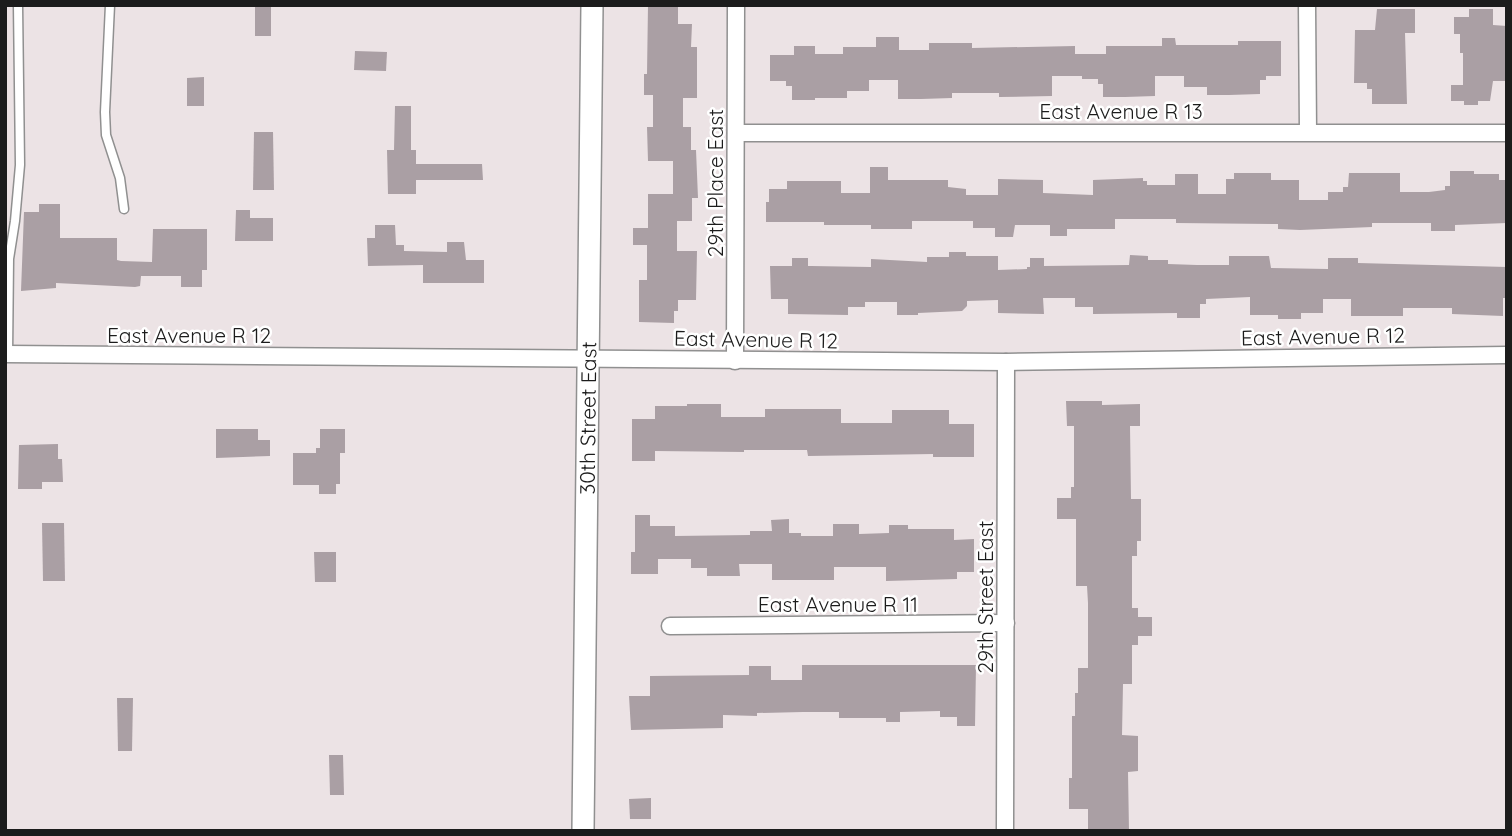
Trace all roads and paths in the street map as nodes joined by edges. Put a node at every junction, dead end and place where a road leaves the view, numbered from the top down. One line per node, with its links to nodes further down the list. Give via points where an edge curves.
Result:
1 (18, 5): 10 (lane, via 20,165 9,259)
2 (110, 5): 9 (lane, via 104,112)
3 (592, 5): 12 (street, 30th Street East)
4 (736, 5): 7 (street, 29th Place East)
5 (1307, 5): 6 (street)
6 (1308, 132): 7 (street, East Avenue R 13); 8 (street, East Avenue R 13)
7 (736, 133): 13 (street, 29th Place East)
8 (1507, 133)
9 (124, 209)
10 (6, 354): 12 (street, East Avenue R 12)
11 (1507, 355): 14 (street, East Avenue R 12)
12 (589, 358): 13 (street, East Avenue R 12); 17 (street, 30th Street East)
13 (735, 361): 14 (street, East Avenue R 12)
14 (1006, 362): 15 (street, 29th Street East)
15 (1006, 623): 16 (street, East Avenue R 11); 18 (street, 29th Street East)
16 (670, 626)
17 (583, 831)
18 (1004, 831)

